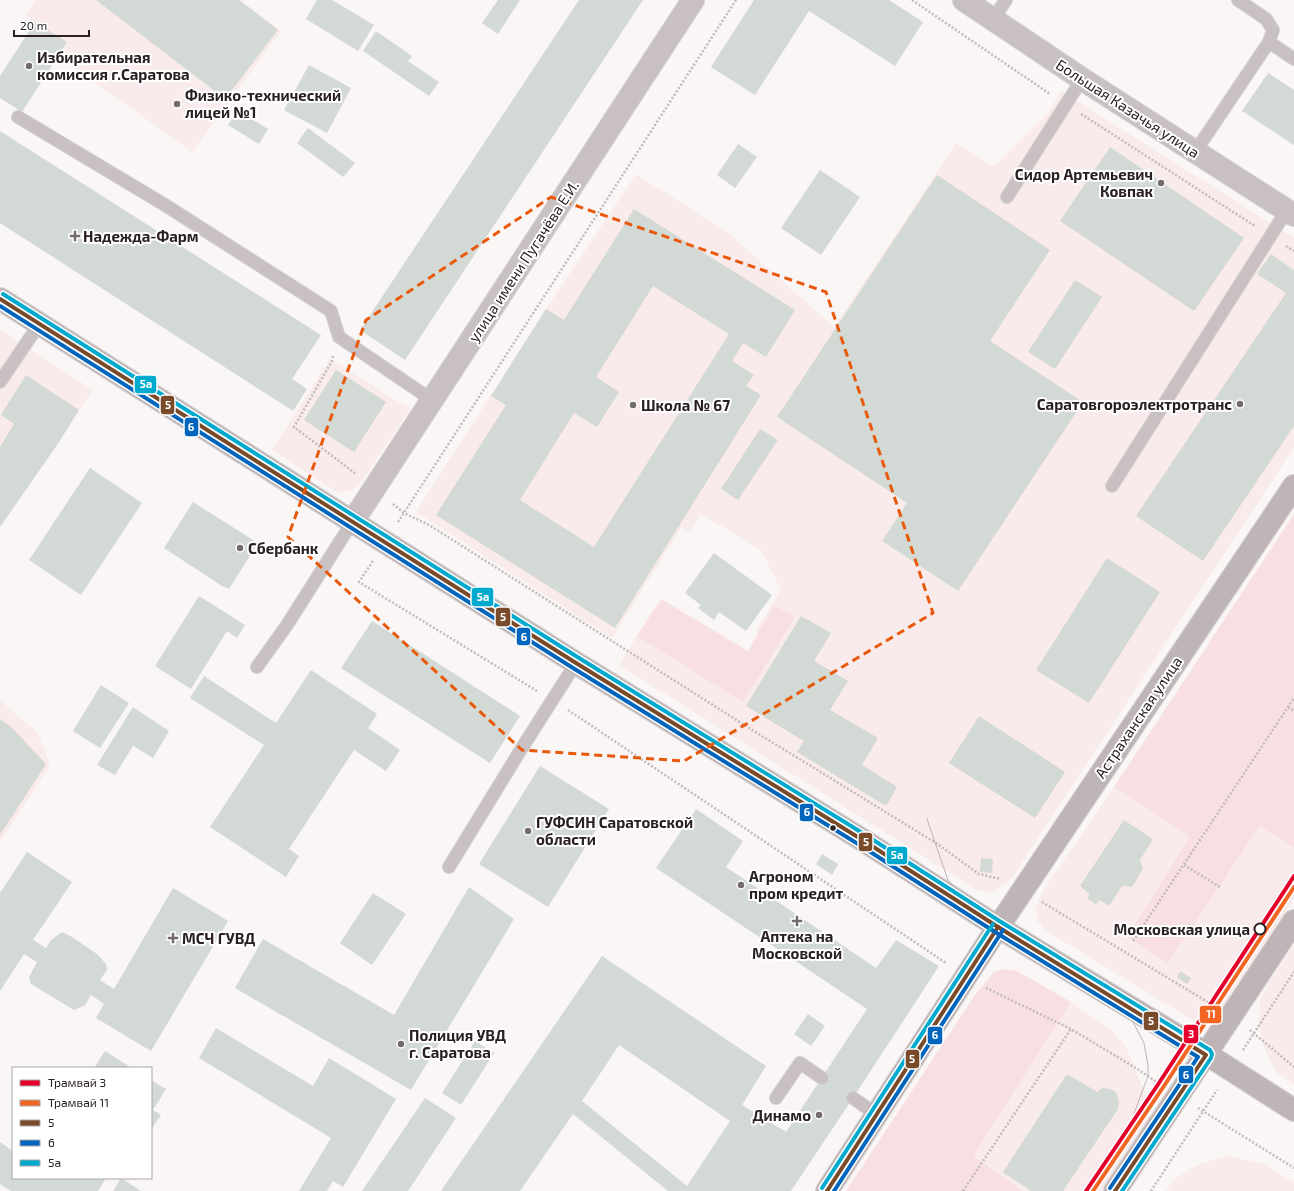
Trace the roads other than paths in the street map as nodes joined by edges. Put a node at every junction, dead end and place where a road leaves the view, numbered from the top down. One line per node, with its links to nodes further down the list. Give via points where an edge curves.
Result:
1 (693, 0): 16 (street, улица имени Пугачёва Е.И.)
2 (964, 0): 5 (street, Большая Казачья улица)
3 (1006, 0): 5 (lane)
4 (1238, 0): 6 (lane, via 1266,19 1273,30)
5 (993, 19): 8 (street, Большая Казачья улица)
6 (1269, 42): 7 (lane); 10 (lane)
7 (1294, 59)
8 (1082, 79): 10 (street, Большая Казачья улица); 11 (lane)
9 (18, 117): 16 (lane, via 165,205 331,311 339,337)
10 (1195, 152): 12 (street, Большая Казачья улица)
11 (1007, 197)
12 (1290, 212): 17 (lane, via 1271,236)
13 (0, 298): 14 (main road)
14 (40, 324): 15 (lane); 19 (main road)
15 (0, 382)
16 (432, 400): 19 (street, улица имени Пугачёва Е.И.)
17 (1112, 486)
18 (1294, 486): 24 (main road, Астраханская улица)
19 (353, 521): 20 (main road); 21 (lane)
20 (576, 664): 22 (lane); 24 (main road)
21 (257, 667)
22 (449, 867)
23 (1294, 921): 25 (main road)
24 (998, 926): 25 (main road); 30 (main road, Астраханская улица)
25 (1206, 1055): 29 (main road); 32 (main road)
26 (822, 1078): 27 (lane, via 800,1062)
27 (776, 1098)
28 (853, 1098): 30 (lane)
29 (1294, 1110)
30 (877, 1115): 31 (main road, Астраханская улица)
31 (827, 1191)
32 (1115, 1191)

